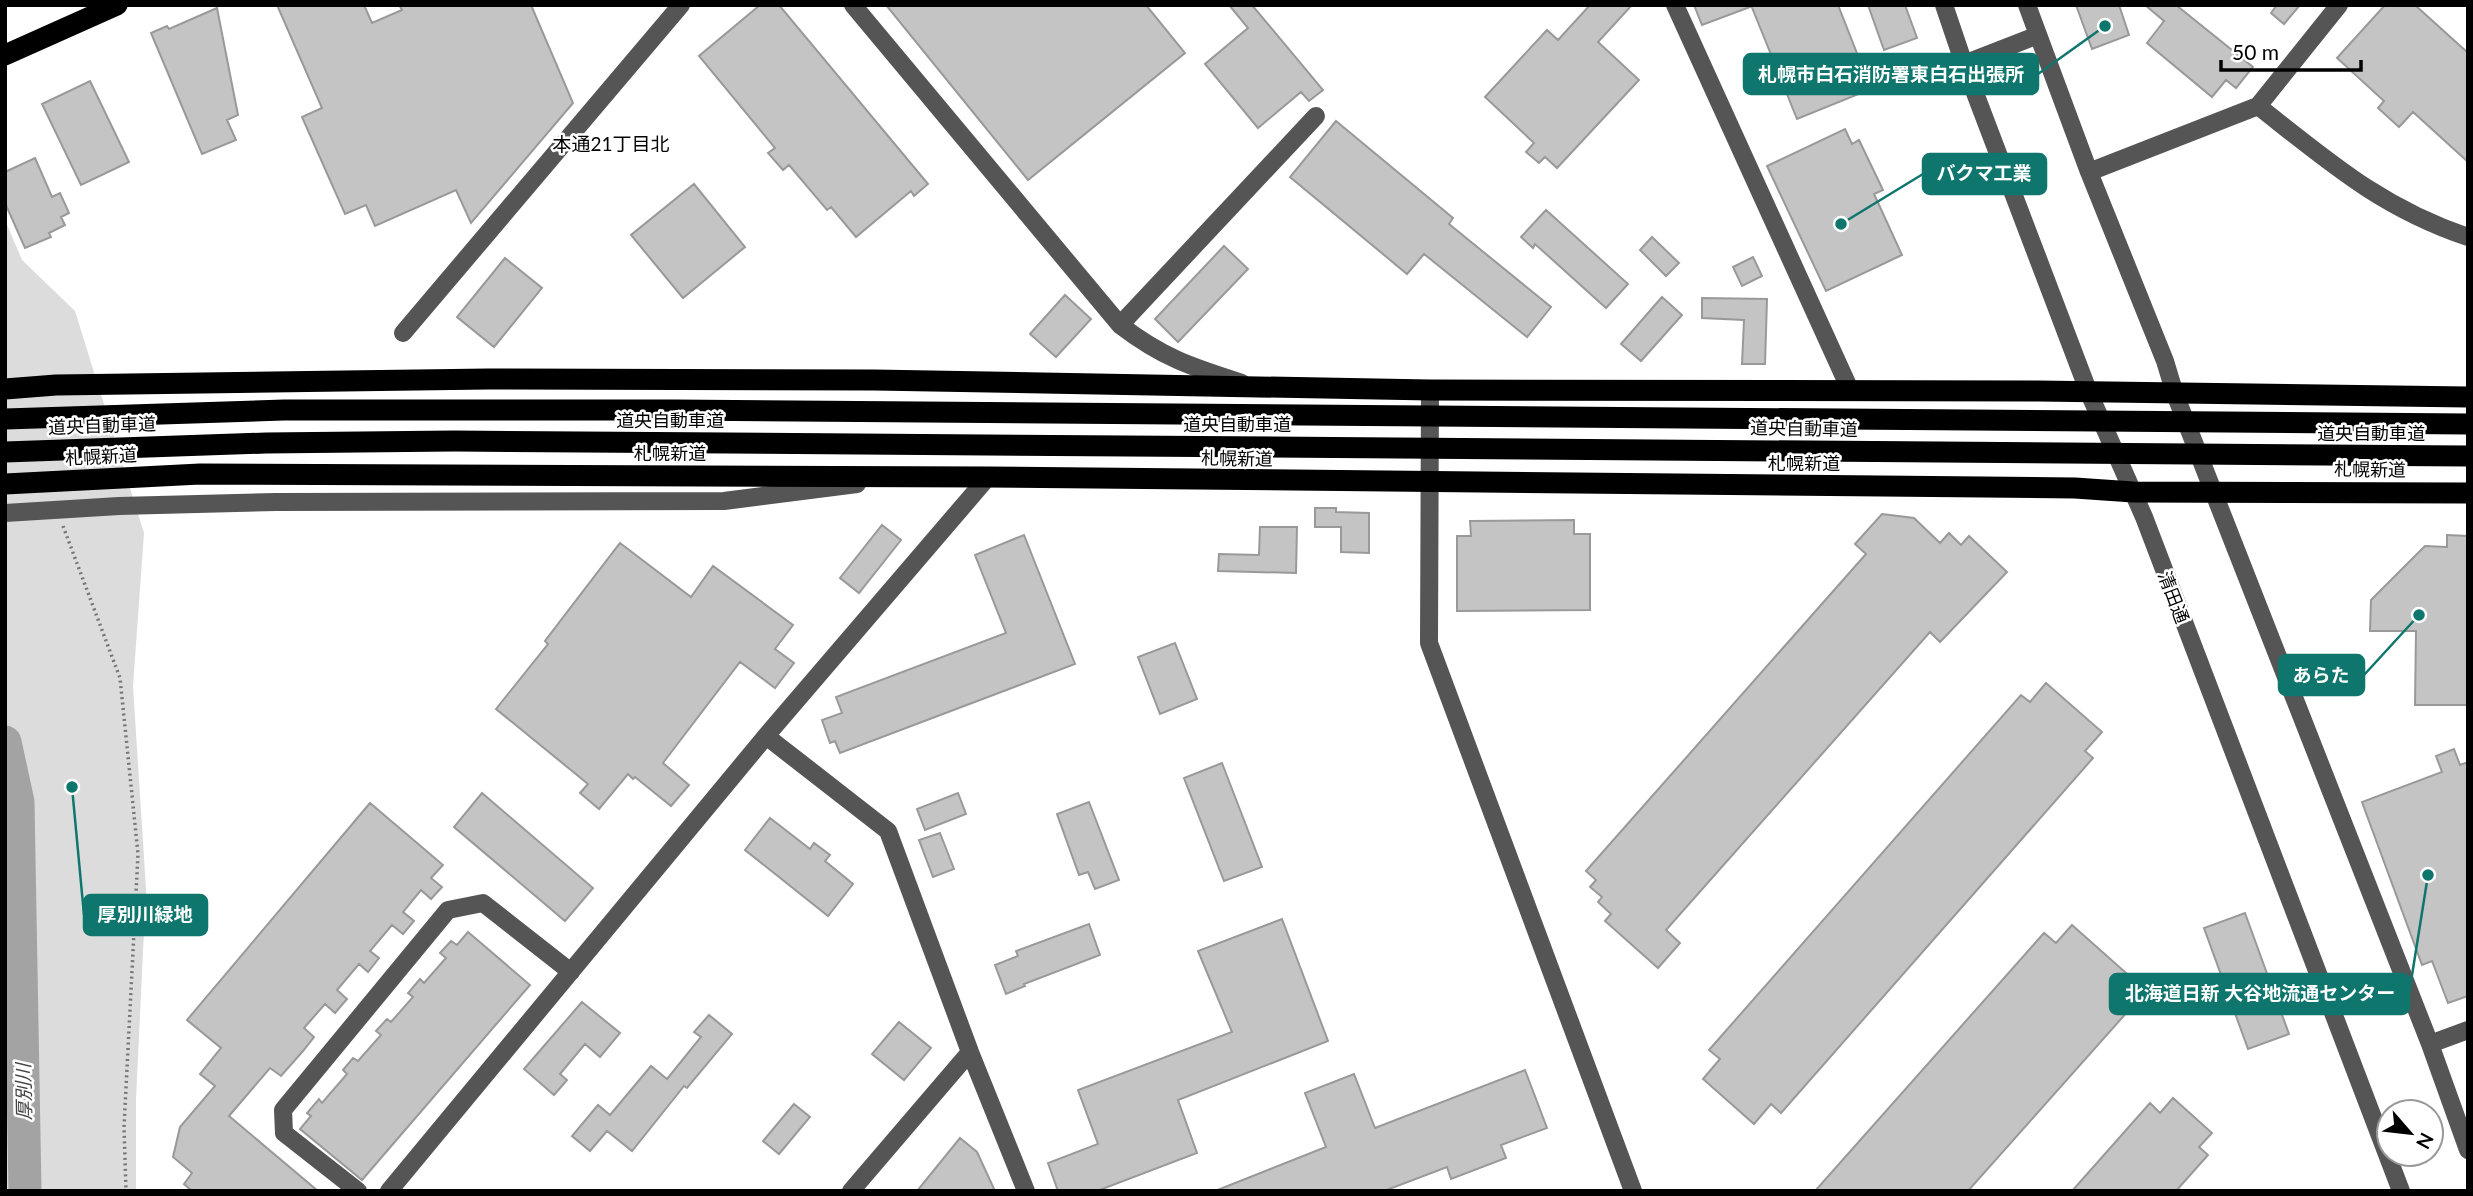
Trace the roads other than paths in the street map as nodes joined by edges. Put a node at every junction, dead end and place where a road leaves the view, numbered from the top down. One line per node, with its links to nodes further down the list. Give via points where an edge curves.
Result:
1 (117, 5): 9 (highway)
2 (681, 5): 16 (street)
3 (852, 5): 15 (street)
4 (1675, 5): 20 (street)
5 (1944, 5): 10 (street, 清田通)
6 (2027, 5): 8 (street)
7 (2339, 5): 11 (street)
8 (2038, 34): 10 (street); 13 (street)
9 (5, 54)
10 (1964, 64): 21 (street, 清田通)
11 (2258, 106): 13 (street); 14 (street, via 2379,198)
12 (1315, 116): 15 (street)
13 (2089, 172): 22 (street)
14 (2468, 237)
15 (1121, 326): 17 (street, via 1178,362)
16 (403, 333)
17 (1252, 386): 18 (highway, via 543,379); 19 (highway)
18 (5, 389)
19 (1430, 390): 20 (highway); 30 (street)
20 (1851, 392): 21 (highway)
21 (2089, 393): 22 (highway); 33 (street, 清田通)
22 (2175, 394): 23 (highway); 32 (street)
23 (2468, 397)
24 (5, 419): 25 (highway, 道央自動車道, via 284,410 675,410)
25 (2468, 424)
26 (5, 452): 27 (highway, 道央自動車道, via 454,441)
27 (2468, 456)
28 (912, 477): 29 (highway, 札幌新道); 31 (highway, 札幌新道, via 200,474); 35 (street, via 724,500 276,502)
29 (988, 477): 30 (highway, 札幌新道); 36 (street)
30 (1429, 483): 33 (highway, 札幌新道); 46 (street, via 1429,643)
31 (5, 484)
32 (2214, 491): 33 (highway, 札幌新道); 34 (highway, 札幌新道); 39 (street)
33 (2133, 492): 47 (street, 清田通)
34 (2468, 493)
35 (5, 513)
36 (766, 736): 37 (street); 40 (street, via 888,831)
37 (571, 972): 42 (street, via 483,904 447,910 283,1110 284,1133); 43 (street)
38 (2468, 1030): 39 (street)
39 (2430, 1045): 41 (street)
40 (970, 1052): 44 (street); 45 (street)
41 (2468, 1150)
42 (358, 1191)
43 (389, 1191)
44 (851, 1191)
45 (1026, 1191)
46 (1633, 1191)
47 (2400, 1191)

